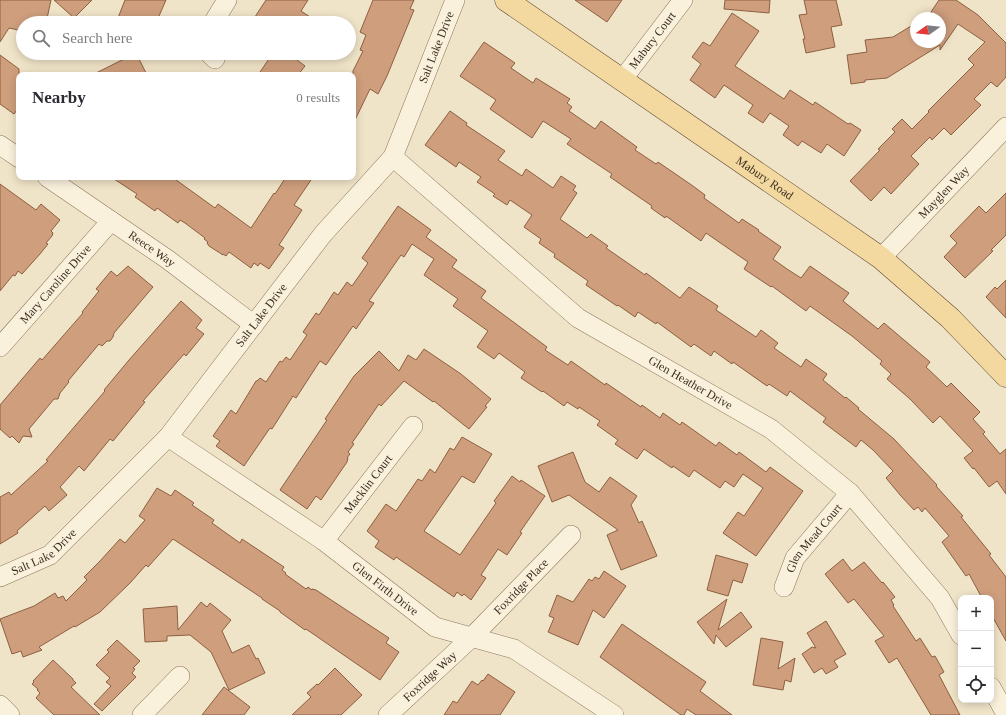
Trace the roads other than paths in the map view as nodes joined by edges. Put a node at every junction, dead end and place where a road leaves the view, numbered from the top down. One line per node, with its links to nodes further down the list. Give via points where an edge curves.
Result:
1 (227, 0): 5 (street)
2 (455, 0): 10 (street, Salt Lake Drive)
3 (506, 0): 6 (main road, Mabury Road)
4 (683, 0): 6 (street, Mabury Court)
5 (217, 16)
6 (622, 80): 13 (main road, Mabury Road)
7 (1006, 127): 13 (street, Mayglen Way)
8 (0, 145): 9 (street)
9 (16, 156)
10 (393, 157): 14 (street, Salt Lake Drive, via 323,234); 19 (street, Glen Heather Drive, via 578,318 770,429)
11 (51, 180): 12 (street, Reece Way)
12 (110, 221): 14 (street, Reece Way, via 167,259); 15 (street, Mary Caroline Drive)
13 (881, 258): 16 (main road, Mabury Road, via 950,318)
14 (254, 325): 18 (street, Salt Lake Drive)
15 (0, 347)
16 (1006, 376)
17 (413, 426): 21 (street, Macklin Court)
18 (168, 437): 21 (street, Glen Firth Drive); 22 (street, Salt Lake Drive, via 50,555)
19 (850, 493): 23 (street, Glen Mead Court, via 795,558); 24 (street, Glen Heather Drive, via 940,598)
20 (571, 535): 25 (street, Foxridge Place)
21 (324, 541): 25 (street, Glen Firth Drive, via 435,627)
22 (0, 577)
23 (784, 587)
24 (959, 631)
25 (471, 638): 32 (street, Foxridge Way); 33 (street, Glen Firth Drive, via 514,648)
26 (180, 676): 31 (street)
27 (994, 692): 29 (street)
28 (0, 705): 30 (street)
29 (1006, 714)
30 (10, 715)
31 (142, 715)
32 (388, 715)
33 (614, 715)

